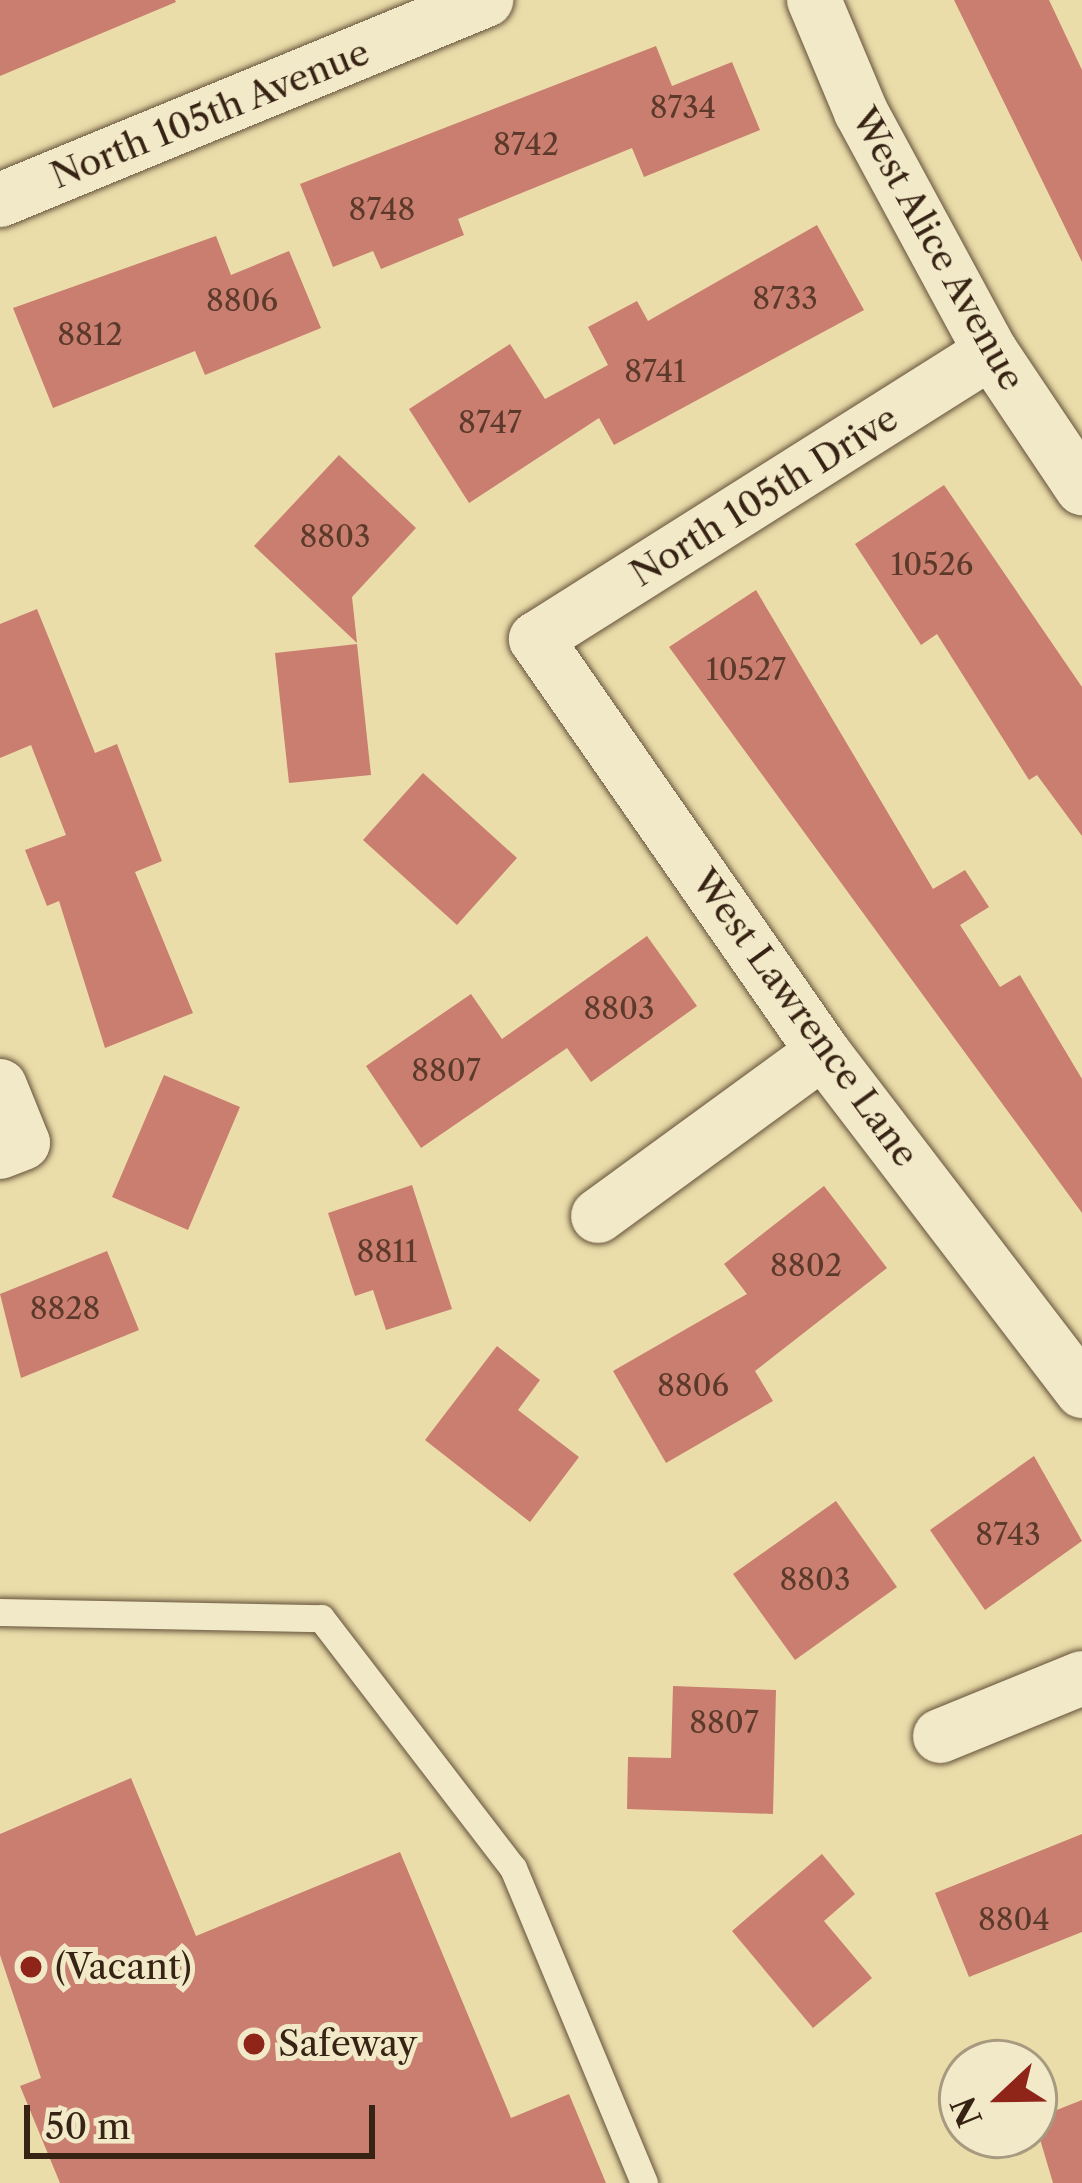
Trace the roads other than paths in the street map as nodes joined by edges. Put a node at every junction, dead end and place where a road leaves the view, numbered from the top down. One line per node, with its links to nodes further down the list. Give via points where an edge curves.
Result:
1 (486, 0): 3 (street, North 105th Avenue)
2 (814, 0): 4 (street, West Alice Avenue, via 861,112)
3 (0, 200)
4 (991, 352): 5 (street, West Alice Avenue); 6 (street, North 105th Drive)
5 (1082, 488)
6 (536, 639): 7 (street, West Lawrence Lane)
7 (824, 1052): 10 (street); 11 (street, West Lawrence Lane)
8 (0, 1086): 9 (street)
9 (11, 1147)
10 (598, 1216)
11 (1082, 1391)
12 (0, 1612): 15 (lane, via 321,1618 513,1868)
13 (1082, 1678): 14 (street)
14 (940, 1736)
15 (644, 2183)

